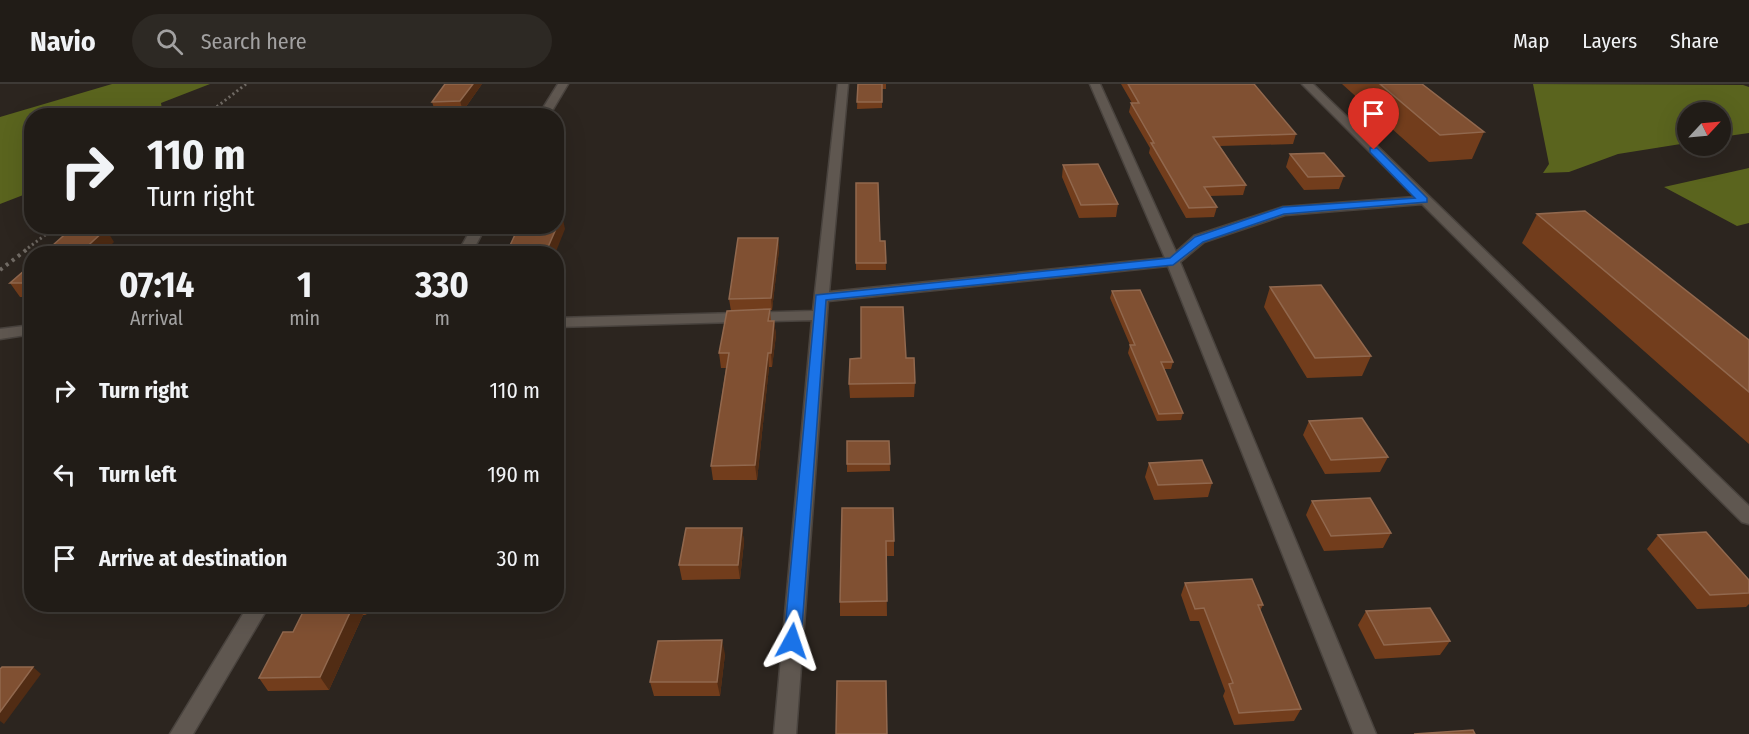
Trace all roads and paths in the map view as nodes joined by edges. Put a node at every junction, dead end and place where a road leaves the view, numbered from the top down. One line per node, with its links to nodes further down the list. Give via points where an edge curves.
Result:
1 (246, 84): 6 (path)
2 (563, 84): 7 (street)
3 (843, 84): 14 (street)
4 (1095, 84): 12 (street)
5 (1307, 84): 8 (street)
6 (215, 108)
7 (548, 108)
8 (1424, 200): 12 (street, via 1283,211 1199,239); 19 (street)
9 (47, 234): 10 (path)
10 (31, 246)
11 (24, 251): 13 (path)
12 (1173, 261): 14 (street); 23 (street)
13 (0, 270)
14 (821, 297): 15 (street)
15 (819, 315): 16 (street); 22 (street)
16 (564, 323)
17 (24, 330): 18 (street)
18 (0, 334)
19 (1749, 517)
20 (255, 612): 21 (street)
21 (181, 734)
22 (785, 734)
23 (1365, 734)

